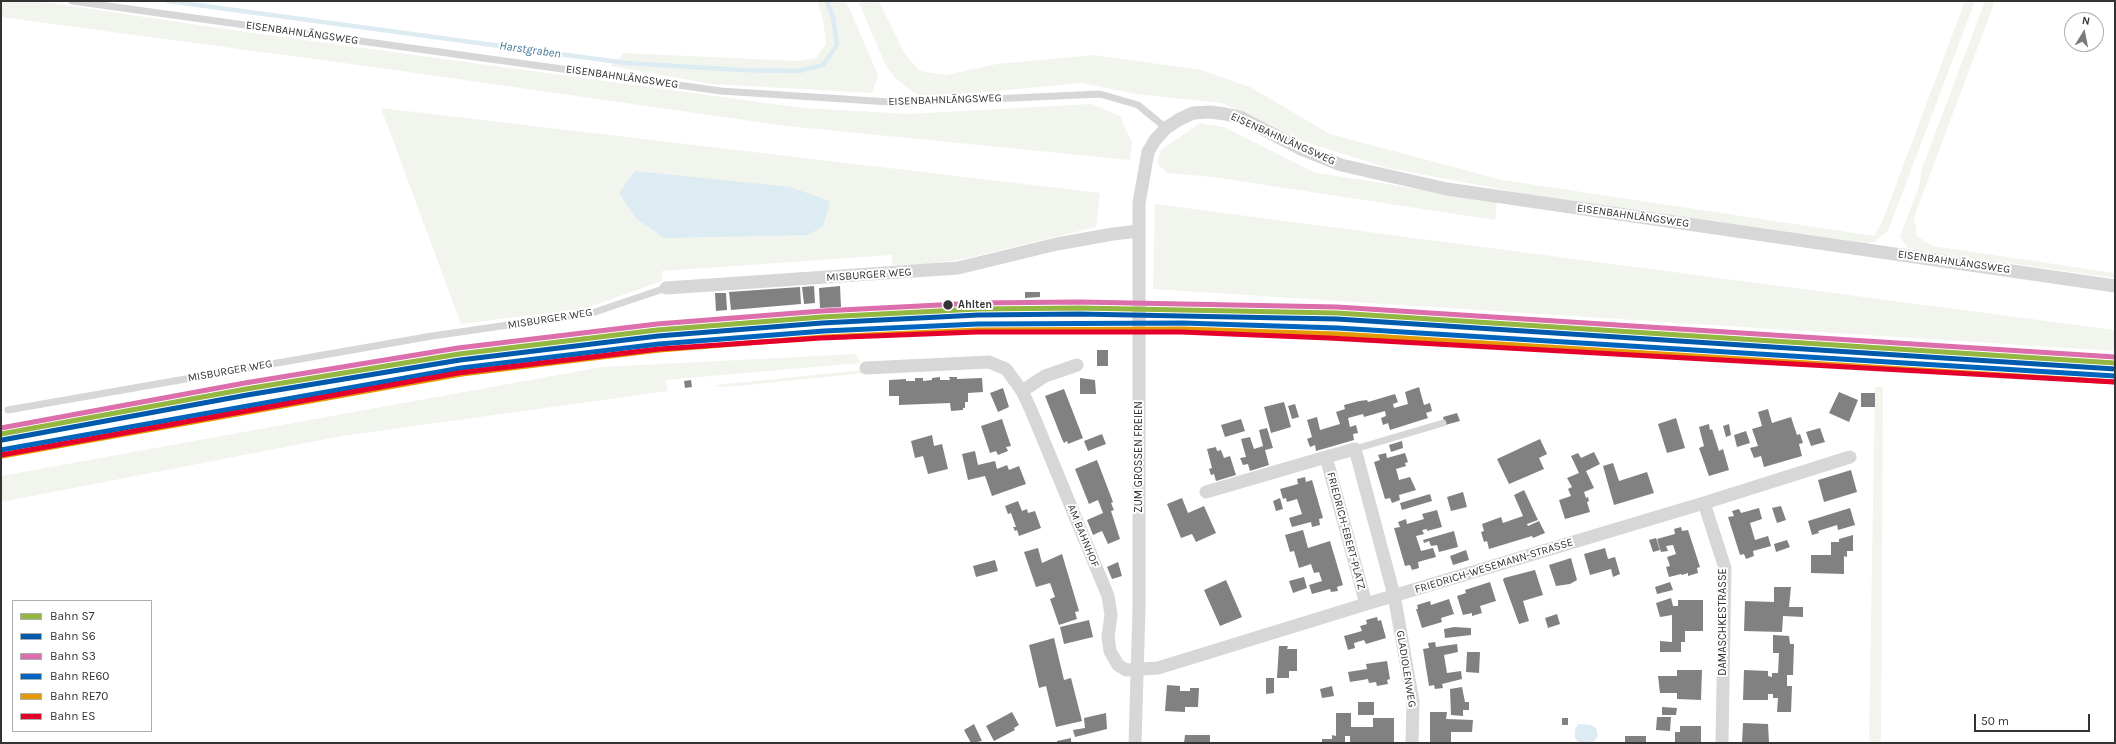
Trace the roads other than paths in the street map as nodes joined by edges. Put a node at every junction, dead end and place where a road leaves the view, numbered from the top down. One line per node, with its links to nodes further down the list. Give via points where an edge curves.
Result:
1 (72, 1): 2 (lane, EISENBAHNLÄNGSWEG, via 721,91 905,103 1100,94 1138,105)
2 (1166, 128): 3 (street, EISENBAHNLÄNGSWEG, via 1154,140); 5 (street, EISENBAHNLÄNGSWEG, via 1193,113 1225,114 1240,117 1301,149 1341,165 1447,189)
3 (1144, 170): 4 (street, ZUM GROSSEN FREIEN, via 1139,203)
4 (1139, 231): 6 (street, MISBURGER WEG, via 1057,244 958,268); 19 (street, ZUM GROSSEN FREIEN)
5 (2115, 286)
6 (666, 288): 10 (lane, MISBURGER WEG, via 592,313 432,336)
7 (1077, 365): 9 (street, via 1045,376)
8 (866, 368): 9 (street, AM BAHNHOF, via 989,362 1006,369)
9 (1022, 391): 19 (street, AM BAHNHOF, via 1108,596 1111,615 1108,637 1110,651 1118,665 1126,670)
10 (8, 410)
11 (1443, 423): 12 (lane, FRIEDRICH-EBERT-PLATZ)
12 (1355, 449): 13 (street, FRIEDRICH-EBERT-PLATZ); 17 (street)
13 (1326, 457): 15 (street, FRIEDRICH-EBERT-PLATZ); 18 (street, FRIEDRICH-EBERT-PLATZ)
14 (1850, 457): 16 (street, FRIEDRICH-WESEMANN-STRASSE)
15 (1206, 492)
16 (1704, 503): 17 (street, FRIEDRICH-WESEMANN-STRASSE); 22 (street, DAMASCHKESTRASSE, via 1725,568)
17 (1394, 595): 18 (street, FRIEDRICH-WESEMANN-STRASSE); 21 (street, GLADIOLENWEG, via 1413,702)
18 (1366, 604): 19 (street, FRIEDRICH-WESEMANN-STRASSE, via 1158,668)
19 (1136, 670): 20 (street, ZUM GROSSEN FREIEN)
20 (1135, 743)
21 (1412, 743)
22 (1722, 743)

